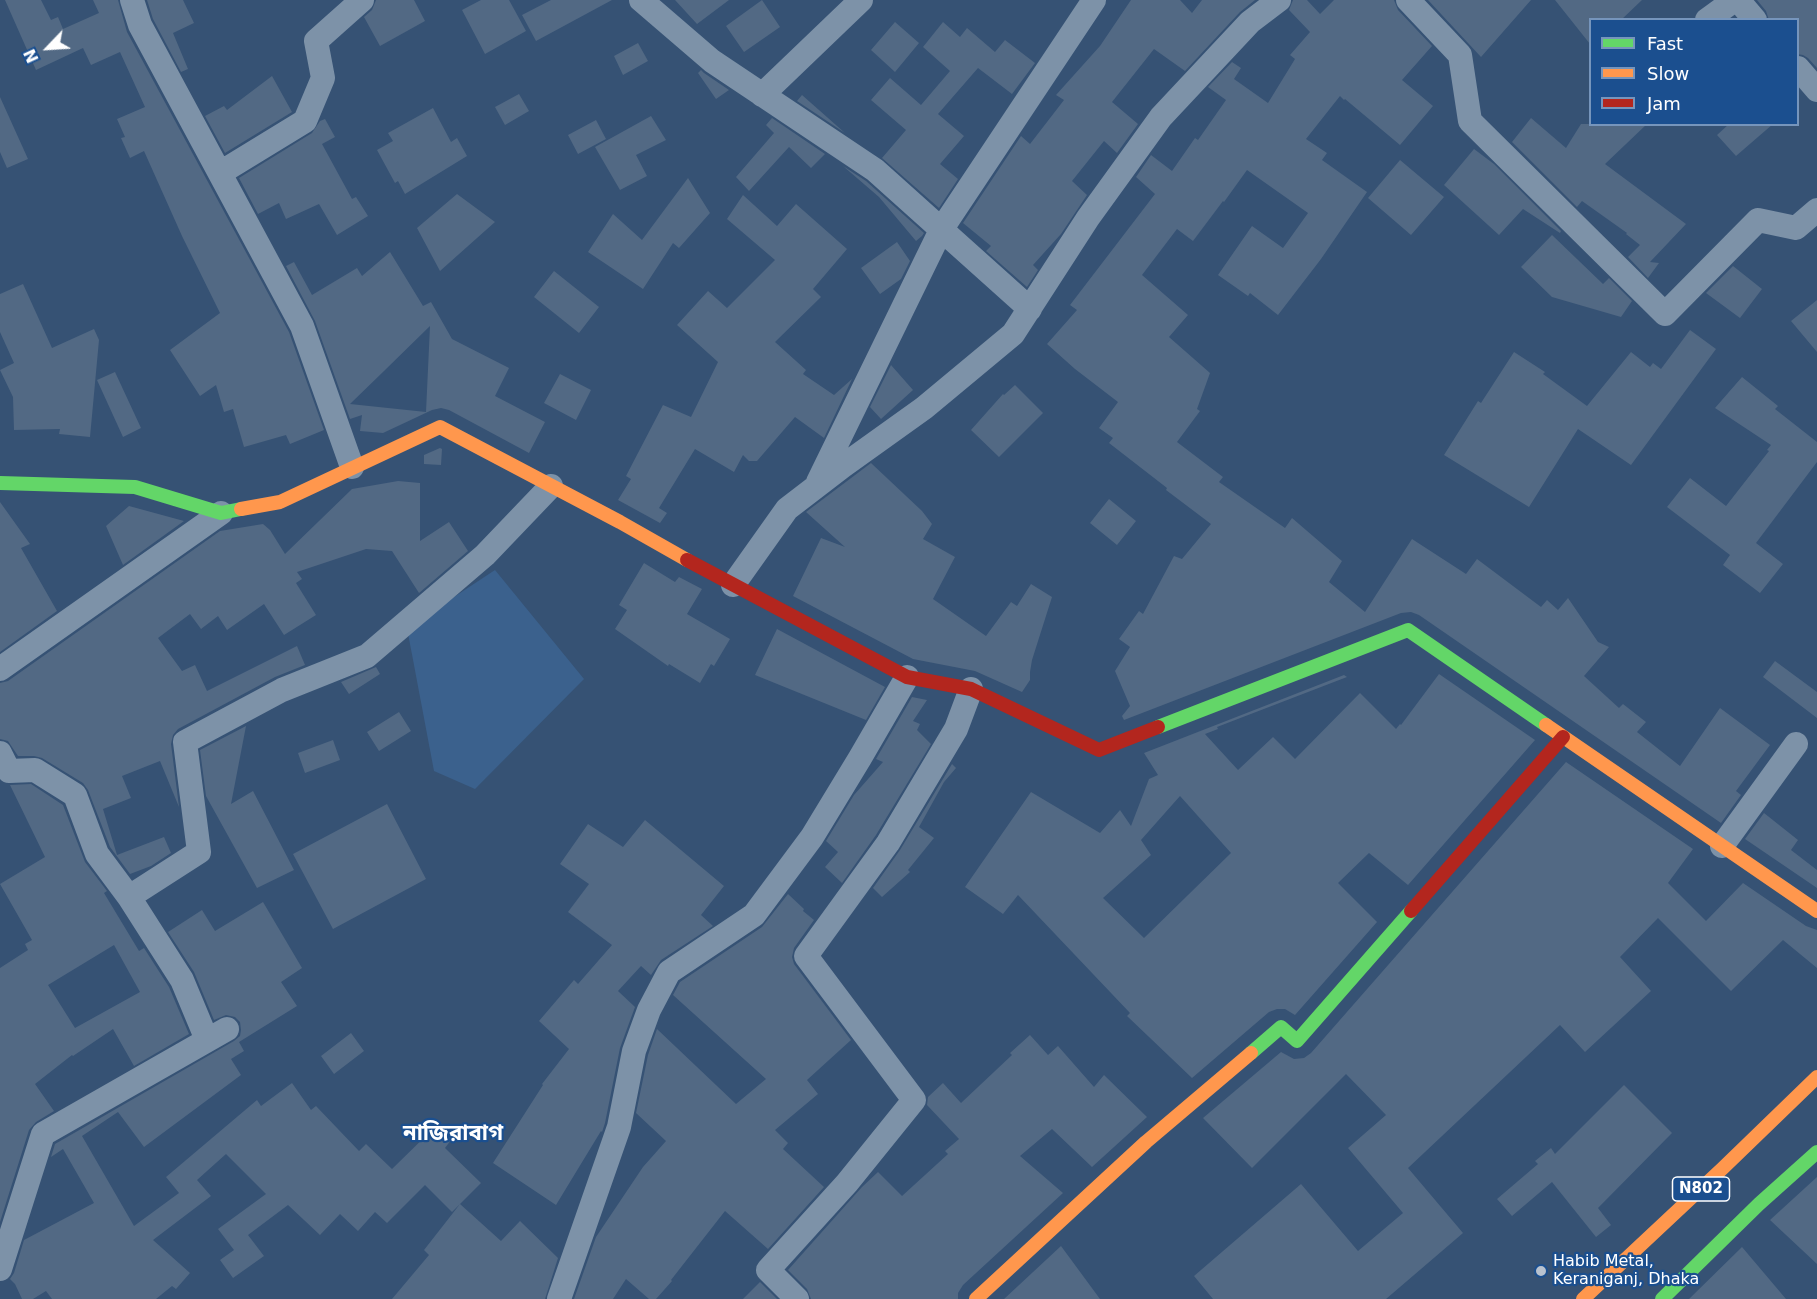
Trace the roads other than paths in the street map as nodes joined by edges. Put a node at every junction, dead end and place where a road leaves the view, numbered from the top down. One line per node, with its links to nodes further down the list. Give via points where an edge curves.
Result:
1 (132, 0): 15 (street, via 140,25)
2 (362, 0): 15 (street, via 316,41 323,78 305,121)
3 (641, 0): 14 (street, via 712,61)
4 (861, 0): 14 (street)
5 (1094, 0): 17 (street)
6 (1279, 0): 18 (street, via 1250,22 1161,117 1088,218)
7 (1408, 0): 16 (street, via 1460,55 1470,121 1665,314 1758,220 1796,228)
8 (1738, 0): 11 (street)
9 (1733, 1): 10 (street)
10 (1710, 18)
11 (1753, 18)
12 (1799, 70): 13 (street)
13 (1817, 90)
14 (762, 95): 17 (street, via 875,170)
15 (220, 173): 19 (street, via 302,326)
16 (1817, 210)
17 (941, 230): 18 (street); 22 (street)
18 (1030, 309): 22 (street, via 1013,334 924,408)
19 (352, 467): 21 (main road, via 440,427); 23 (main road, via 280,502)
20 (0, 483): 23 (main road, via 135,487)
21 (552, 486): 24 (main road); 32 (street, via 485,555 367,656 282,690 185,742 199,852)
22 (816, 487): 24 (street, via 787,509)
23 (221, 513): 25 (street)
24 (733, 585): 26 (main road)
25 (0, 669)
26 (907, 677): 27 (main road); 37 (street, via 812,837 754,915 669,972 634,1051 619,1127)
27 (971, 689): 28 (main road, via 1099,750 1408,630); 38 (street, via 956,729 888,843 806,956 914,1100 847,1184 768,1270)
28 (1563, 737): 31 (main road); 39 (main road, via 1297,1041 1281,1027 1146,1142)
29 (1796, 744): 31 (street)
30 (0, 753): 32 (street, via 9,771 35,770 75,795 97,854)
31 (1722, 846): 33 (main road)
32 (129, 897): 36 (street, via 217,1035 43,1134)
33 (1817, 911)
34 (1817, 1077): 40 (main road, N802)
35 (1817, 1152): 41 (main road, N802)
36 (0, 1269)
37 (559, 1299)
38 (797, 1299)
39 (976, 1299)
40 (1583, 1299)
41 (1662, 1299)

